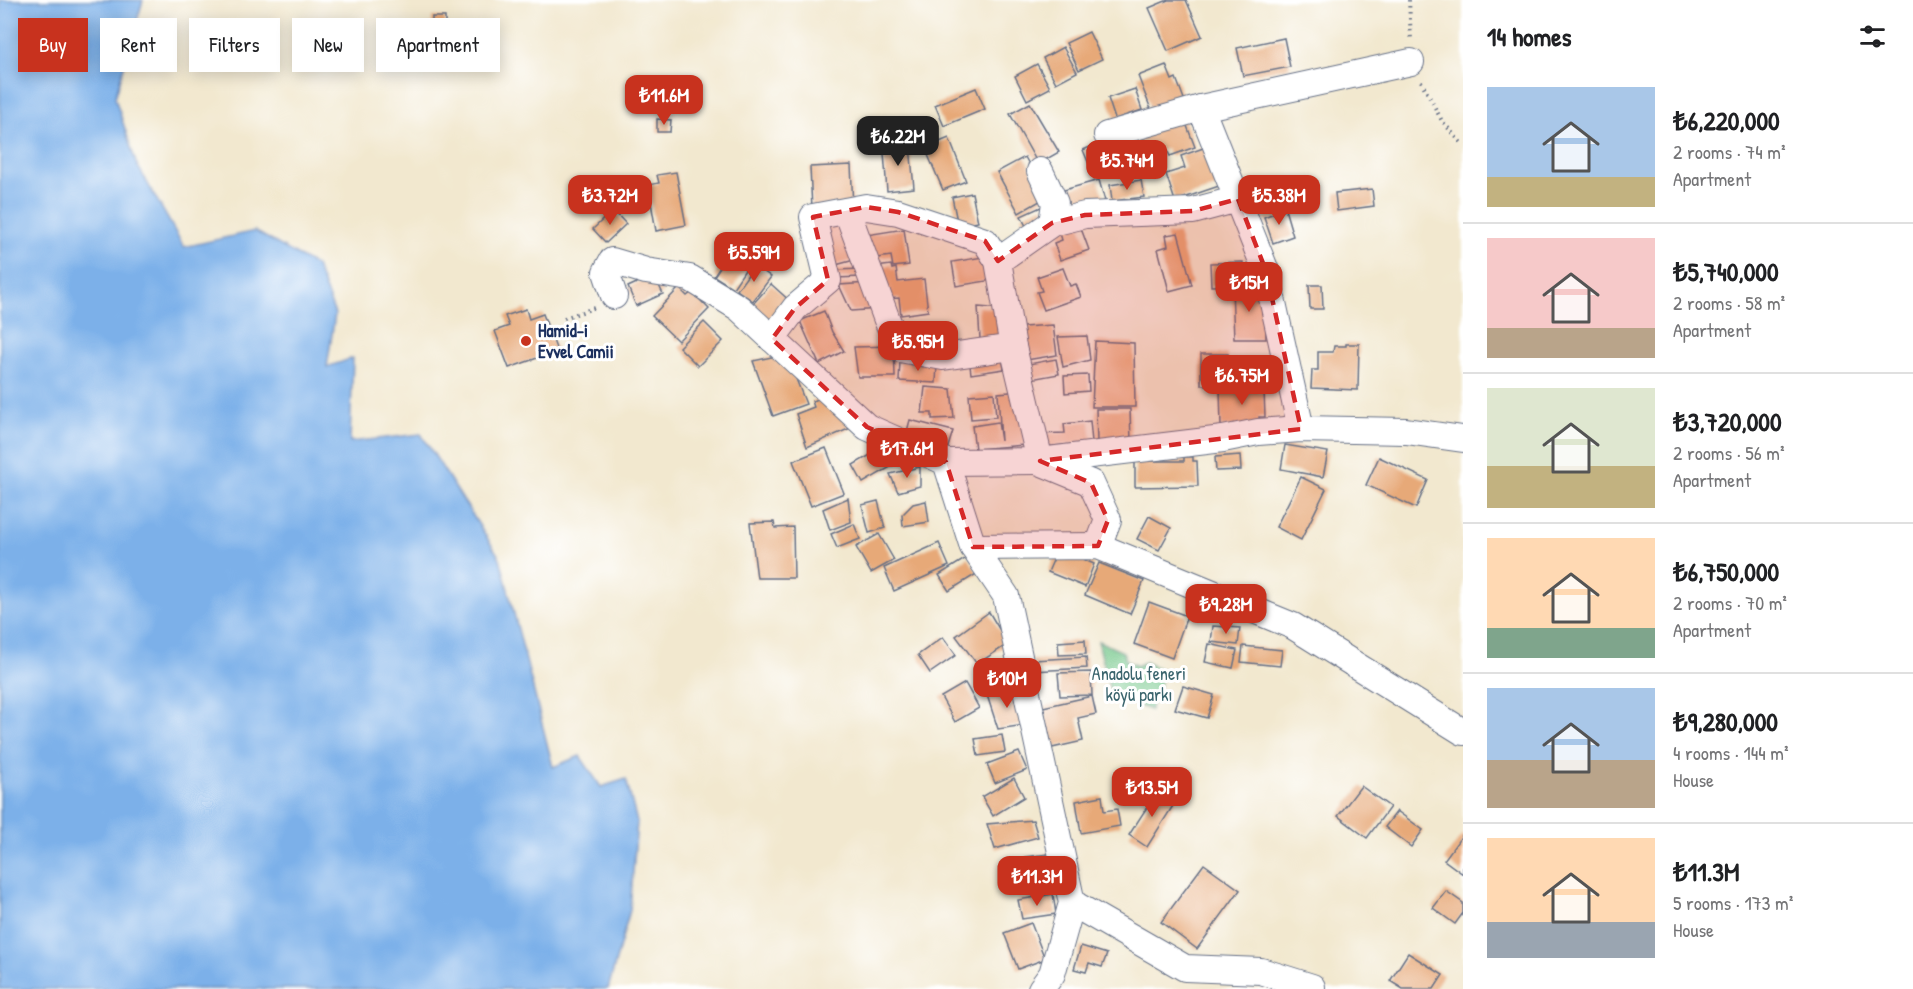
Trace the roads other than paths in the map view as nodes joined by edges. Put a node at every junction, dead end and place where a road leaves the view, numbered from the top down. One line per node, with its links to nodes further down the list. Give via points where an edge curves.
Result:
1 (1411, 62): 2 (street)
2 (1201, 108): 3 (street); 5 (street)
3 (1107, 135)
4 (1040, 171): 7 (street, via 1055,203)
5 (1238, 199): 7 (street, via 1193,211 1086,215); 12 (street, via 1266,271)
6 (847, 210): 8 (street, via 866,207 898,212 944,226 985,241); 10 (street, via 813,217 828,280 795,308); 11 (street, via 900,349 943,357)
7 (1052, 223): 8 (street)
8 (998, 261): 11 (street)
9 (614, 296): 10 (street, via 606,272 612,261 690,278 740,308)
10 (772, 339): 15 (street, via 867,427)
11 (1013, 347): 14 (street)
12 (1301, 429): 13 (street, via 1406,431); 14 (street)
13 (1463, 439)
14 (1040, 461): 15 (street); 16 (street, via 1091,483 1108,519)
15 (946, 462): 17 (street)
16 (1098, 546): 17 (street); 18 (street, via 1293,626)
17 (973, 547): 19 (street, via 1006,596)
18 (1463, 732)
19 (1072, 903): 20 (street, via 1185,968 1261,971); 21 (street, via 1052,974)
20 (1312, 987)
21 (1041, 989)

